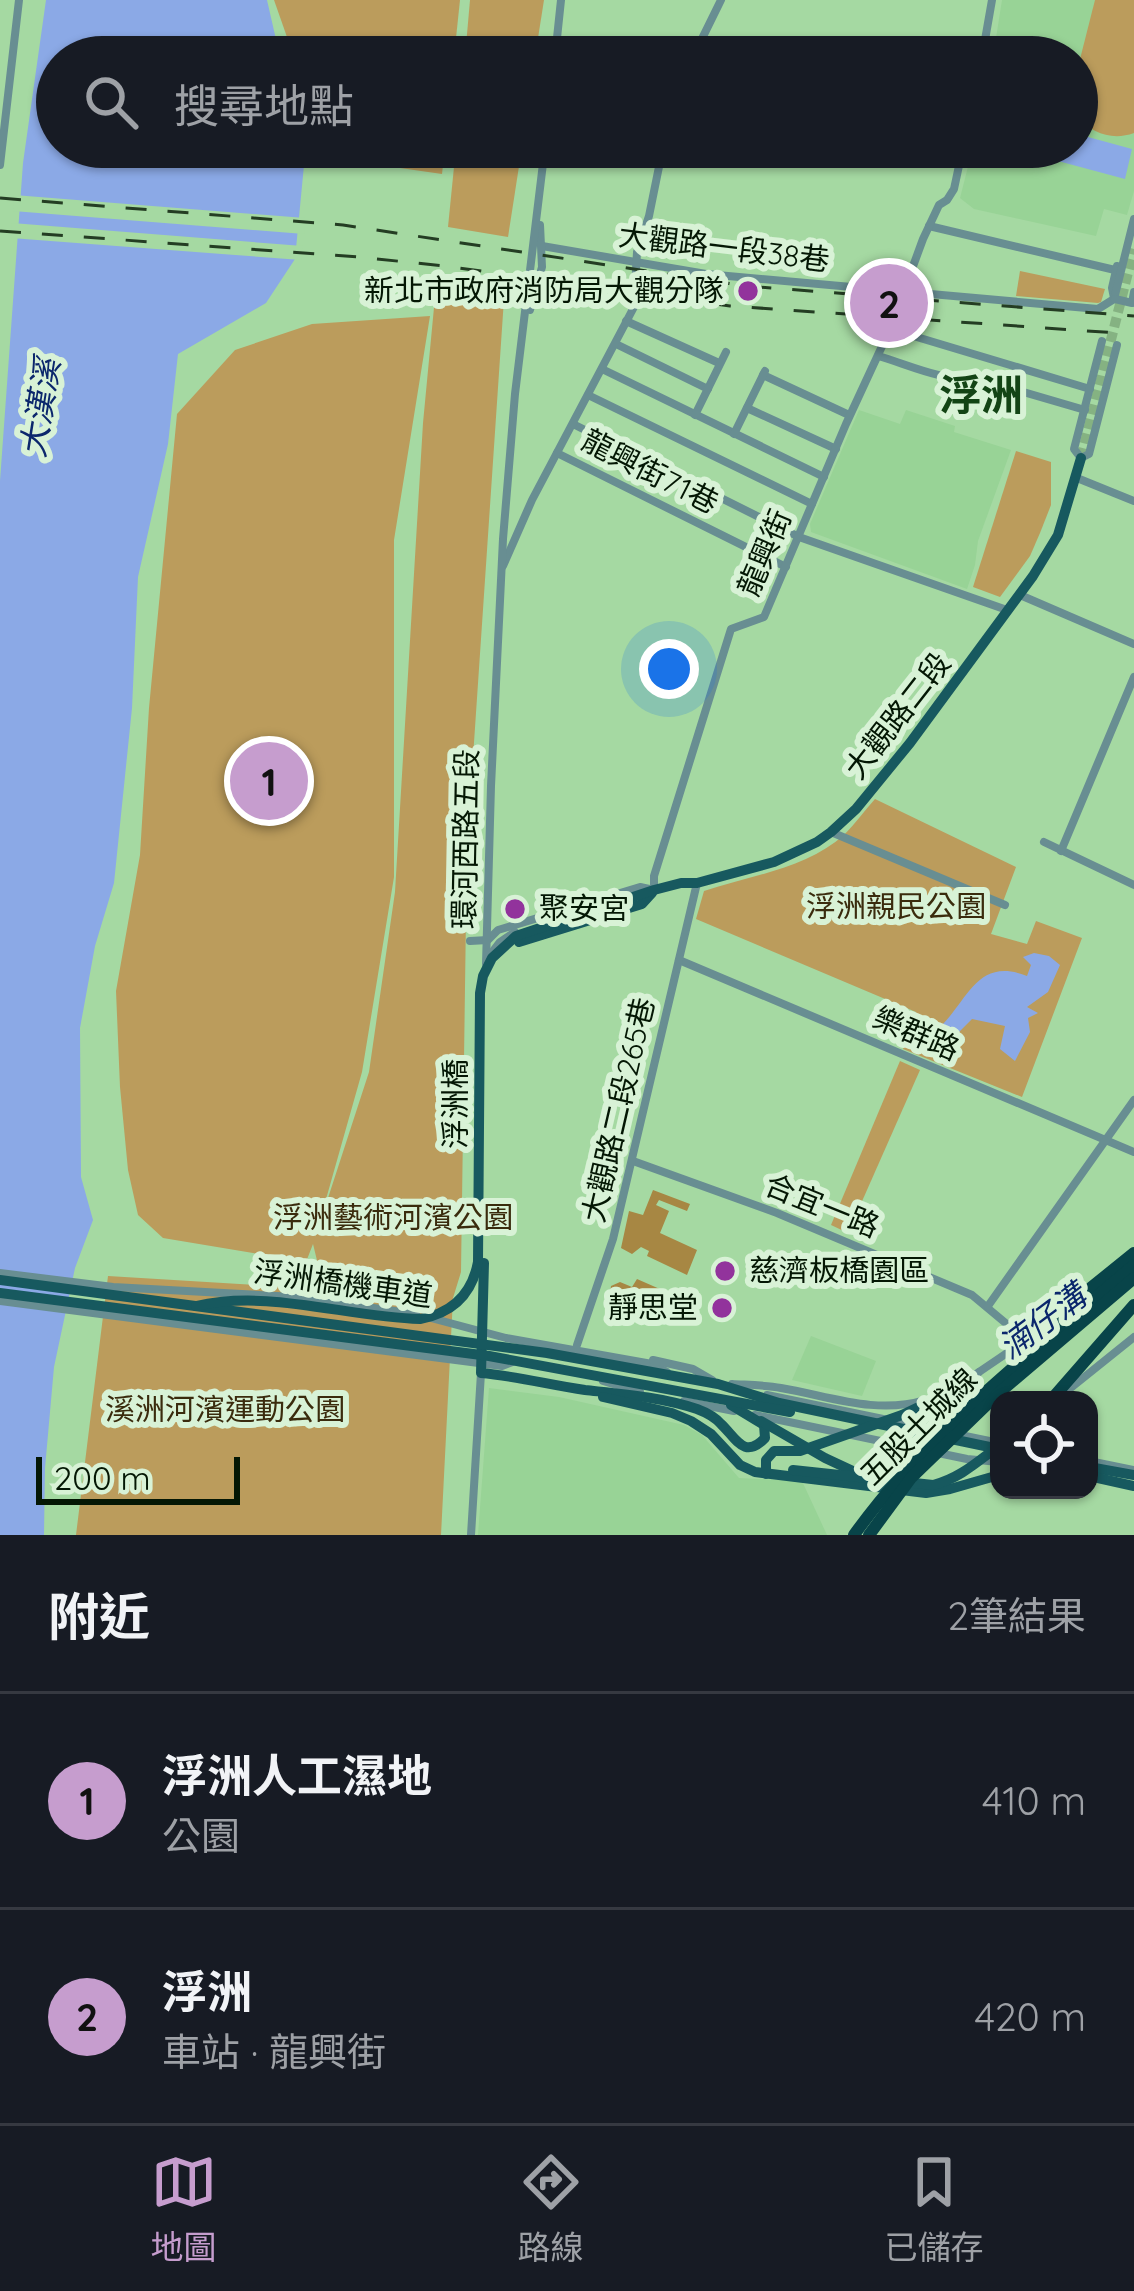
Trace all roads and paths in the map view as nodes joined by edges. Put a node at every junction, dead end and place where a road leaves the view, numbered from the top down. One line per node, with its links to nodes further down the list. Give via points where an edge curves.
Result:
1 (19, 0): 8 (street)
2 (562, 0): 5 (street)
3 (721, 0): 6 (street)
4 (992, 0): 7 (street)
5 (558, 36)
6 (703, 36)
7 (986, 36)
8 (0, 165)
9 (543, 168): 12 (street, 環河西路五段)
10 (658, 168): 17 (street)
11 (958, 168): 14 (street, 龍興街)
12 (540, 194): 15 (street); 24 (street, 環河西路五段)
13 (1134, 219): 16 (street)
14 (929, 226): 18 (street); 19 (street, 龍興街)
15 (542, 246): 17 (street, 大觀路一段38巷); 24 (street)
16 (1126, 251): 18 (street); 21 (street)
17 (637, 263): 19 (street, 大觀路一段38巷); 22 (street)
18 (1115, 270): 21 (street)
19 (904, 292): 21 (street, 大觀路一段38巷, via 1098,308); 23 (street, 龍興街)
20 (1133, 298): 21 (street, 大觀路一段38巷)
21 (1114, 299)
22 (626, 321): 26 (street); 30 (street)
23 (890, 329): 29 (street, 龍興街); 33 (street)
24 (524, 330): 50 (street, 環河西路五段)
25 (1102, 341): 33 (street, 大觀路二段)
26 (616, 344): 31 (street); 32 (street)
27 (1117, 345): 43 (street, 大觀路二段, via 1091,448)
28 (726, 352): 30 (street)
29 (878, 356): 36 (street); 38 (street, 龍興街)
30 (719, 363): 32 (street)
31 (602, 369): 34 (street); 37 (street)
32 (708, 389): 37 (street)
33 (1090, 389): 36 (street, 大觀路二段)
34 (588, 395): 39 (street); 47 (street)
35 (746, 408): 38 (street, via 764,373); 40 (street); 41 (street)
36 (1085, 410): 43 (street, 大觀路二段, via 1074,448)
37 (695, 415): 40 (street)
38 (850, 415): 41 (street, 龍興街)
39 (572, 424): 42 (street); 48 (street)
40 (734, 434): 44 (street)
41 (836, 449): 44 (street, 龍興街)
42 (557, 453): 49 (street, 龍興街71巷); 50 (street)
43 (1081, 458): 45 (main road, 大觀路二段)
44 (824, 477): 47 (street, 龍興街)
45 (1077, 478): 46 (street); 51 (main road, 大觀路二段, via 1058,535)
46 (1134, 501)
47 (812, 504): 48 (street, 龍興街)
48 (799, 537): 49 (street, 龍興街); 52 (street)
49 (786, 567): 60 (street, 龍興街, via 764,617 731,629)
50 (501, 571): 63 (street, 環河西路五段)
51 (1020, 595): 52 (main road, 大觀路二段); 53 (street)
52 (1009, 610): 55 (main road, 大觀路二段)
53 (1134, 644)
54 (1134, 677): 57 (street)
55 (831, 832): 58 (main road, 大觀路二段, via 774,862); 61 (street)
56 (1043, 842): 57 (street)
57 (1061, 851): 59 (street)
58 (697, 883): 60 (main road, 大觀路二段); 66 (street, 大觀路二段265巷)
59 (1134, 885)
60 (654, 890): 62 (main road, 浮洲橋); 63 (street, via 555,912); 65 (main road, via 642,904)
61 (1005, 905)
62 (591, 910): 76 (street, via 510,934 482,968 475,1000 474,1260 459,1296 420,1314); 78 (main road, 浮洲橋, via 516,936 483,976 478,1262 459,1302 420,1318 223,1300)
63 (488, 940): 64 (street); 65 (main road); 67 (street, 環河西路五段)
64 (470, 941)
65 (512, 944): 67 (main road)
66 (679, 960): 69 (street, 樂群路); 71 (street, 大觀路二段265巷)
67 (485, 978): 81 (main road, 環河西路五段)
68 (1134, 1100): 69 (street)
69 (1105, 1141): 70 (street, 樂群路); 79 (street)
70 (1134, 1152)
71 (633, 1160): 79 (street, 合宜一路); 84 (street, 大觀路二段265巷)
72 (1134, 1250): 83 (street); 83 (highway)
73 (1134, 1265): 109 (highway, 五股土城線, via 991,1388)
74 (0, 1276): 76 (street, 浮洲橋機車道); 78 (main road, 浮洲橋)
75 (1134, 1279): 110 (highway, 五股土城線, via 985,1406 911,1478)
76 (257, 1295): 88 (street, 浮洲橋機車道, via 403,1311)
77 (0, 1297): 85 (main road)
78 (196, 1306): 88 (main road, 浮洲橋)
79 (988, 1306): 83 (street, 合宜一路)
80 (1131, 1308): 90 (highway)
81 (481, 1326): 84 (street); 87 (main road, 環河西路五段)
82 (1134, 1337): 91 (street)
83 (1026, 1340): 86 (street)
84 (577, 1345): 89 (street, via 693,1369)
85 (579, 1372): 94 (main road); 99 (street, via 616,1387 967,1459)
86 (979, 1372): 92 (street); 95 (street, via 965,1389 969,1406)
87 (481, 1373): 93 (main road); 108 (street, 環河西路五段)
88 (674, 1375): 89 (main road, 浮洲橋)
89 (718, 1384): 92 (street, via 871,1406); 97 (main road, 浮洲橋)
90 (1062, 1391)
91 (1065, 1391)
92 (948, 1393): 102 (main road, via 800,1451 774,1450)
93 (625, 1396): 96 (main road, via 710,1415 749,1447 765,1438); 102 (main road, via 699,1425 740,1465)
94 (722, 1400): 96 (main road); 98 (main road)
95 (990, 1412)
96 (760, 1420): 105 (main road)
97 (990, 1449)
98 (990, 1449)
99 (990, 1453)
100 (990, 1457): 105 (main road, via 946,1482)
101 (1098, 1469): 104 (main road)
102 (766, 1471): 105 (main road); 106 (main road, via 926,1493)
103 (1098, 1472): 107 (main road)
104 (1134, 1473)
105 (870, 1477)
106 (990, 1478)
107 (1134, 1486)
108 (471, 1535)
109 (854, 1535)
110 (868, 1535)

